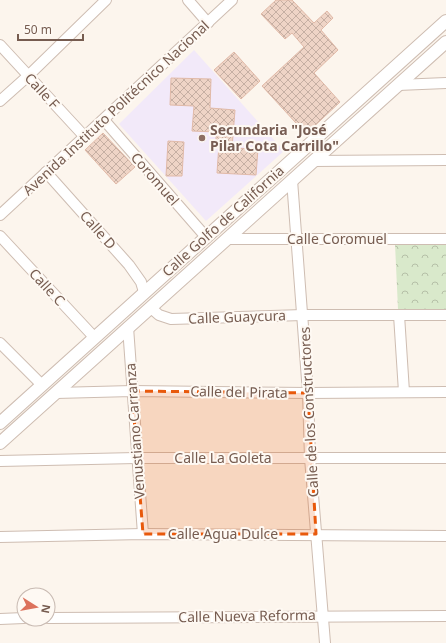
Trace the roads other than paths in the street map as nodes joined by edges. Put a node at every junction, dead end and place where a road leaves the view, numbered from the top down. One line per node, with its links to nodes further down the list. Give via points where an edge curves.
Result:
1 (106, 0): 8 (street)
2 (188, 0): 5 (street)
3 (232, 0): 5 (street, Avenida Instituto Politécnico Nacional)
4 (446, 21): 14 (street, Calle Golfo de California)
5 (208, 23): 12 (street, Avenida Instituto Politécnico Nacional)
6 (446, 42): 10 (street, Calle Golfo de California)
7 (0, 45): 8 (street, Calle F)
8 (28, 76): 11 (street); 13 (street, Calle F)
9 (446, 83): 10 (street)
10 (398, 85): 16 (street, Calle Golfo de California)
11 (0, 101)
12 (104, 120): 13 (street, Avenida Instituto Politécnico Nacional); 21 (street, Coromuel)
13 (85, 137): 17 (street, Avenida Instituto Politécnico Nacional)
14 (302, 149): 16 (street); 21 (street, Calle Golfo de California)
15 (446, 160): 16 (street)
16 (313, 161): 18 (street, Calle Golfo de California)
17 (46, 172): 19 (street, Avenida Instituto Politécnico Nacional); 25 (street, Calle D, via 129,265 141,282)
18 (292, 180): 22 (street, Calle Golfo de California); 24 (street, Calle de los Constructores)
19 (0, 215)
20 (0, 236): 31 (street, Calle C)
21 (206, 237): 22 (street); 25 (street, Calle Golfo de California)
22 (228, 239): 24 (street, Calle Coromuel); 26 (street, Calle Golfo de California)
23 (446, 239): 24 (street, Calle Coromuel)
24 (295, 240): 27 (street, Calle de los Constructores)
25 (144, 292): 26 (street); 31 (street, Calle Golfo de California)
26 (151, 308): 27 (street, Calle Guaycura, via 159,315 171,319); 30 (street, Calle Golfo de California)
27 (303, 315): 28 (street, Calle Guaycura); 38 (street, Calle de los Constructores)
28 (399, 315): 29 (street, Calle Guaycura); 35 (street)
29 (446, 315)
30 (128, 327): 34 (street, Venustiano Carranza); 37 (street, Calle Golfo de California)
31 (94, 337): 33 (street, Calle Golfo de California)
32 (0, 343): 33 (street)
33 (42, 385): 37 (street); 39 (street, Calle Golfo de California)
34 (132, 391): 37 (street, Calle del Pirata); 38 (street, Calle del Pirata); 41 (street, Venustiano Carranza)
35 (404, 392): 36 (street, Calle del Pirata); 38 (street, Calle del Pirata)
36 (446, 392)
37 (56, 393): 40 (street, Calle Golfo de California)
38 (308, 393): 42 (street, Calle de los Constructores)
39 (0, 423)
40 (0, 442)
41 (136, 458): 42 (street, Calle La Goleta); 44 (street, Calle La Goleta); 45 (street, Venustiano Carranza)
42 (310, 458): 43 (street, Calle La Goleta); 46 (street, Calle de los Constructores)
43 (446, 458)
44 (0, 461)
45 (143, 534): 46 (street, Calle Agua Dulce); 48 (street, Calle Agua Dulce)
46 (316, 534): 47 (street, Calle Agua Dulce); 49 (street, Calle de los Constructores)
47 (446, 536)
48 (0, 537)
49 (322, 616): 50 (street, Calle Nueva Reforma); 53 (street, Calle Nueva Reforma); 54 (street, Calle de los Constructores)
50 (446, 616)
51 (0, 618): 52 (street)
52 (16, 618)
53 (56, 618)
54 (325, 643)

